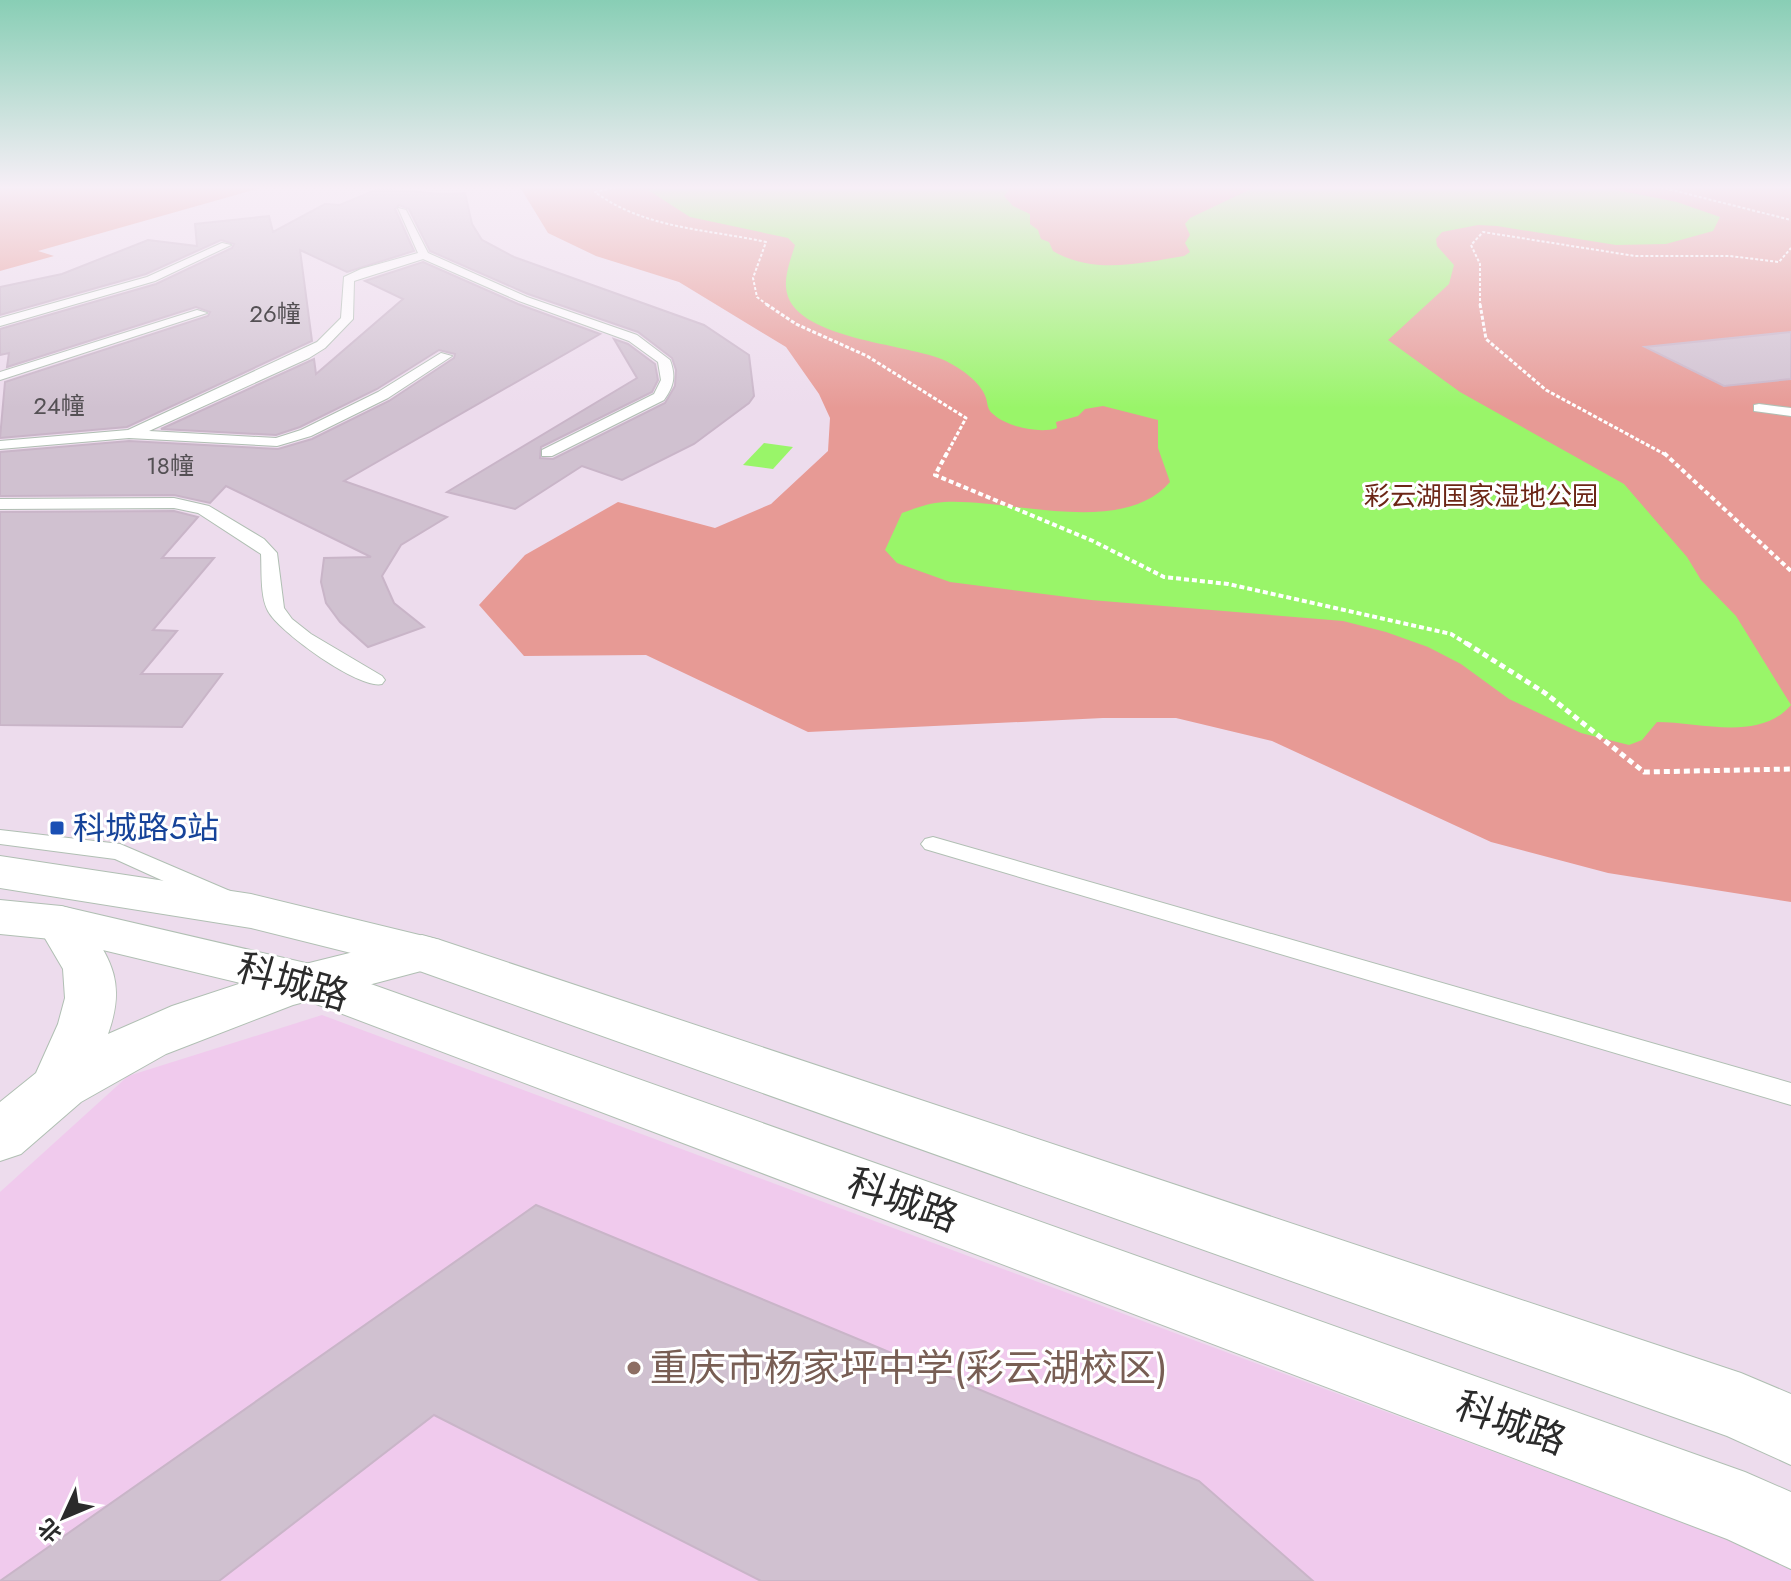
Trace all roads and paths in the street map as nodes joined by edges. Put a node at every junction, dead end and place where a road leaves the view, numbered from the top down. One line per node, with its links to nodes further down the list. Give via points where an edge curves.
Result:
1 (191, 261): 7 (lane, via 151,279)
2 (403, 261): 12 (lane, via 348,279 347,319 321,345)
3 (437, 261): 14 (lane, via 523,299 633,338 664,360 669,378 659,397)
4 (759, 261): 18 (path, via 753,278 757,297 796,324 867,356 966,418 935,475 1164,577 1228,584 1451,634 1545,693 1644,772)
5 (1478, 261): 16 (path, via 1486,339 1546,390 1659,449)
6 (201, 313): 9 (lane)
7 (0, 322)
8 (446, 356): 12 (lane, via 383,395 293,438 260,443)
9 (0, 376)
10 (1759, 408): 11 (lane)
11 (1791, 412)
12 (129, 434): 13 (lane)
13 (0, 445)
14 (547, 453)
15 (0, 504): 17 (lane, via 174,503 203,509 269,553 275,608 285,623)
16 (1791, 571)
17 (375, 680)
18 (1791, 769)
19 (0, 837): 22 (lane, via 120,852)
20 (933, 844): 28 (lane)
21 (0, 872): 22 (main road, 科城路)
22 (251, 911): 25 (main road, 科城路)
23 (0, 917): 24 (main road, 科城路)
24 (61, 923): 26 (main road, 科城路); 27 (main road, via 93,984 86,1018)
25 (422, 953): 26 (main road); 30 (main road, 科城路, via 1741,1407)
26 (305, 980): 27 (main road, via 192,1017); 31 (main road, 科城路, via 1745,1509)
27 (58, 1088): 29 (main road)
28 (1791, 1094)
29 (0, 1137)
30 (1791, 1430)
31 (1791, 1531)

